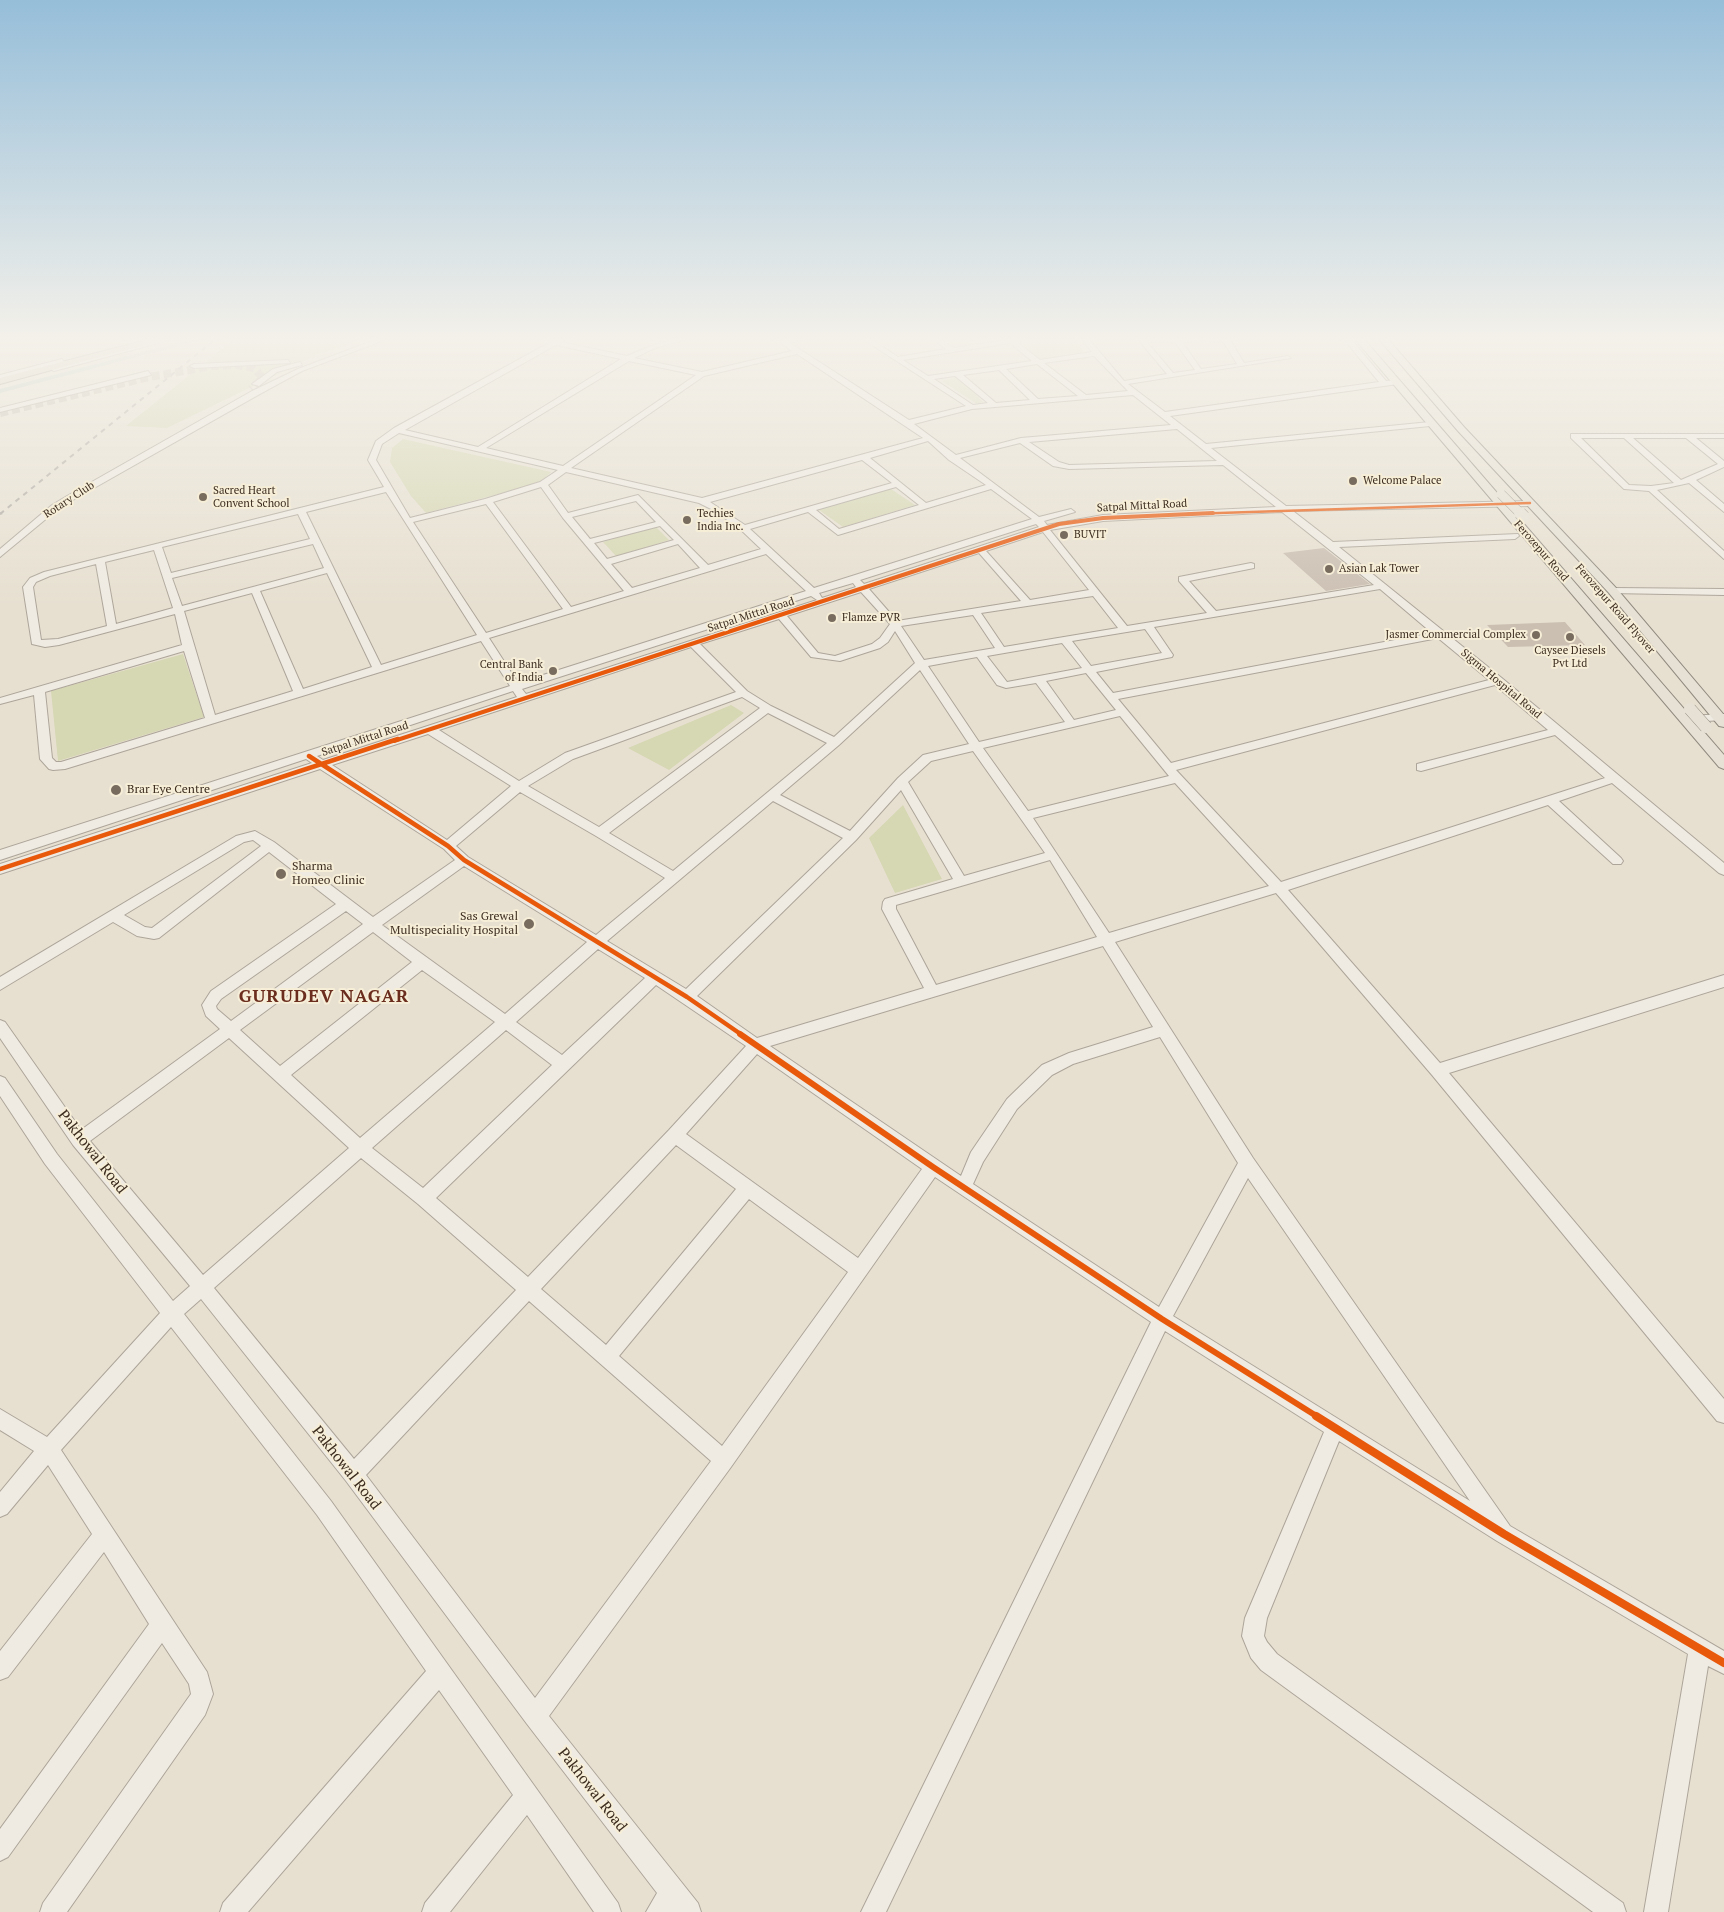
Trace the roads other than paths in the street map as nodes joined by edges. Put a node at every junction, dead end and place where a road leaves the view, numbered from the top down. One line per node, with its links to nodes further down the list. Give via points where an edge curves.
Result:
1 (180, 427): 55 (street, via 59,495)
2 (184, 427): 41 (street, via 61,496 55,501)
3 (195, 427): 41 (street, Rotary Club)
4 (402, 427): 15 (street)
5 (515, 427): 22 (street)
6 (624, 427): 27 (street)
7 (913, 427): 19 (street)
8 (1174, 427): 20 (street)
9 (1177, 427): 21 (street)
10 (1398, 427): 21 (street)
11 (1433, 427): 35 (main road, Ferozepur Road)
12 (1444, 427): 35 (main road)
13 (1447, 427): 35 (main road)
14 (1458, 427): 40 (main road)
15 (397, 430): 22 (street); 33 (street, via 379,443 372,460)
16 (1626, 436): 17 (street); 31 (street); 34 (street, via 1574,436 1627,487)
17 (1688, 436): 18 (street); 26 (street)
18 (1724, 436)
19 (928, 439): 23 (street); 24 (street)
20 (1021, 440): 24 (street); 25 (street, via 1056,464 1068,468)
21 (1202, 447): 25 (street)
22 (480, 449): 27 (street)
23 (864, 457): 30 (street); 37 (street)
24 (952, 458): 32 (street)
25 (1224, 463): 38 (street)
26 (1724, 465): 28 (street)
27 (565, 468): 29 (street); 37 (street)
28 (1691, 480): 31 (street); 42 (street)
29 (543, 484): 36 (street); 46 (street)
30 (898, 484): 39 (street); 43 (street)
31 (1680, 484): 34 (street)
32 (991, 486): 39 (street); 49 (street)
33 (388, 489): 45 (street); 47 (street)
34 (1651, 489): 61 (street)
35 (1502, 496): 38 (street, Satpal Mittal Road); 40 (main road, Ferozepur Road, bridge); 40 (street, Satpal Mittal Road); 44 (street, Satpal Mittal Road); 108 (main road, Ferozepur Road)
36 (488, 501): 47 (street); 79 (street)
37 (702, 502): 50 (street, via 718,508)
38 (1276, 502): 44 (street, Sigma Hospital Road); 49 (street, Satpal Mittal Road, via 1100,509 1063,514)
39 (925, 506): 43 (street, via 838,532)
40 (1525, 506): 71 (main road, Ferozepur Road); 108 (main road, Ferozepur Road Flyover)
41 (55, 507): 60 (street, Rotary Club)
42 (1724, 508)
43 (809, 509): 50 (street)
44 (1285, 509): 49 (street, Satpal Mittal Road); 57 (street, Sigma Hospital Road)
45 (301, 510): 52 (street); 56 (street)
46 (566, 516): 48 (street, via 638,498); 54 (street)
47 (408, 521): 88 (street)
48 (662, 523): 53 (street); 54 (street)
49 (1042, 524): 59 (street, Satpal Mittal Road); 68 (street, Satpal Mittal Road); 73 (street)
50 (744, 528): 58 (street)
51 (1514, 536): 57 (street)
52 (316, 540): 65 (street); 67 (street)
53 (679, 541): 63 (street); 66 (street)
54 (588, 542): 63 (street)
55 (0, 543)
56 (158, 546): 62 (street); 67 (street)
57 (1331, 546): 69 (street, Sigma Hospital Road)
58 (768, 550): 66 (street); 75 (street)
59 (980, 550): 68 (street, Satpal Mittal Road); 77 (street)
60 (0, 554)
61 (1724, 556)
62 (100, 561): 85 (street); 85 (street, via 47,574 30,584 35,639 40,644 51,644)
63 (605, 563): 72 (street)
64 (1251, 566): 82 (street, via 1182,579)
65 (330, 569): 70 (street); 95 (street)
66 (707, 569): 72 (street)
67 (168, 576): 78 (street)
68 (859, 584): 75 (street, Satpal Mittal Road); 76 (street, Satpal Mittal Road); 83 (street)
69 (1382, 586): 82 (street); 87 (street, Sigma Hospital Road)
70 (255, 590): 78 (street); 101 (street)
71 (1613, 591): 74 (street); 111 (main road, Ferozepur Road)
72 (630, 592): 79 (street)
73 (1097, 592): 77 (street); 86 (street)
74 (1724, 592)
75 (813, 593): 76 (street); 99 (street, Satpal Mittal Road)
76 (822, 601): 81 (street, Satpal Mittal Road)
77 (1027, 602): 80 (street)
78 (179, 610): 85 (street); 91 (street)
79 (569, 611): 88 (street)
80 (975, 611): 83 (street); 92 (street)
81 (781, 615): 83 (street, via 815,655 824,658 836,658 876,646); 90 (street, Satpal Mittal Road)
82 (1214, 615): 84 (street)
83 (895, 624): 94 (street)
84 (1148, 626): 86 (street); 96 (street, via 1168,654)
85 (112, 628)
86 (1125, 630): 89 (street)
87 (1442, 634): 98 (street, Sigma Hospital Road); 103 (street)
88 (484, 636): 95 (street); 99 (street)
89 (1065, 640): 92 (street); 96 (street)
90 (694, 644): 102 (street); 104 (street, Satpal Mittal Road)
91 (188, 647): 100 (street); 109 (street)
92 (1002, 651): 93 (street)
93 (981, 655): 94 (street); 97 (street, via 1004,684)
94 (920, 664): 114 (street); 115 (street)
95 (378, 668): 101 (street)
96 (1088, 669): 97 (street); 103 (street)
97 (1039, 679): 110 (street)
98 (1499, 681): 113 (street, Sigma Hospital Road); 120 (street)
99 (516, 687): 104 (street); 117 (street, Satpal Mittal Road)
100 (39, 690): 105 (street); 109 (street, via 46,760 53,766)
101 (299, 692): 109 (street)
102 (743, 692): 106 (street); 124 (street, via 588,747)
103 (1110, 697): 107 (street)
104 (524, 699): 112 (street, Satpal Mittal Road)
105 (0, 701)
106 (767, 708): 114 (street); 128 (street)
107 (1122, 712): 110 (street); 120 (street)
108 (1694, 713): 111 (main road, Ferozepur Road); 118 (main road, Ferozepur Road)
109 (211, 719)
110 (1071, 723): 115 (street)
111 (1719, 725): 116 (main road)
112 (429, 729): 117 (street, Satpal Mittal Road); 124 (street)
113 (1558, 731): 119 (street); 122 (street, Sigma Hospital Road)
114 (835, 742): 125 (street)
115 (976, 747): 123 (street, via 927,758); 127 (street)
116 (1724, 749)
117 (315, 760): 131 (street); 132 (street, Satpal Mittal Road); 136 (street, Satpal Mittal Road)
118 (1724, 764)
119 (1421, 767)
120 (1168, 768): 121 (street)
121 (1178, 778): 127 (street); 140 (street)
122 (1613, 780): 126 (street); 137 (street, Sigma Hospital Road)
123 (902, 781): 129 (street); 139 (street)
124 (519, 786): 128 (street); 131 (street)
125 (771, 795): 129 (street); 138 (street)
126 (1549, 799): 135 (street); 140 (street)
127 (1024, 816): 133 (street)
128 (600, 833): 138 (street)
129 (852, 837): 151 (street)
130 (270, 845): 141 (street); 142 (street, via 255,835 240,839); 142 (street, via 154,934 142,932)
131 (448, 846): 134 (street)
132 (0, 855)
133 (1052, 855): 139 (street); 144 (street)
134 (464, 860): 143 (street); 145 (street)
135 (1617, 861)
136 (0, 869)
137 (1724, 870)
138 (673, 877): 145 (street)
139 (961, 882): 150 (street, via 894,900 889,905)
140 (1279, 888): 144 (street); 158 (street)
141 (346, 904): 143 (street); 154 (street, via 211,1000 208,1005 211,1012)
142 (114, 916): 149 (street)
143 (373, 924): 146 (street); 154 (street)
144 (1105, 939): 150 (street); 155 (street)
145 (598, 941): 147 (street); 152 (street)
146 (422, 962): 152 (street); 159 (street)
147 (656, 976): 151 (street); 157 (street)
148 (1724, 981): 158 (street)
149 (0, 984)
150 (933, 992): 156 (street)
151 (687, 997): 156 (street)
152 (506, 1023): 157 (street); 163 (street)
153 (0, 1026): 162 (street, Pakhowal Road)
154 (229, 1030): 159 (street); 162 (street)
155 (1162, 1030): 164 (street); 166 (street, via 1069,1058 1047,1070 1012,1104 977,1157)
156 (757, 1044): 161 (street); 165 (street)
157 (563, 1064): 168 (street)
158 (1437, 1070): 175 (street)
159 (281, 1074): 163 (street)
160 (0, 1083): 172 (street, via 51,1160)
161 (675, 1135): 167 (street); 171 (street)
162 (80, 1140): 170 (street, Pakhowal Road)
163 (362, 1150): 168 (street); 170 (street)
164 (1247, 1163): 173 (street); 182 (street)
165 (933, 1167): 166 (street); 169 (street)
166 (964, 1187): 173 (street)
167 (748, 1189): 169 (street); 174 (street)
168 (424, 1198): 171 (street)
169 (859, 1269): 179 (street)
170 (201, 1286): 172 (street); 180 (street, Pakhowal Road)
171 (529, 1288): 174 (street); 180 (street)
172 (173, 1312): 178 (street); 188 (street, via 324,1508)
173 (1162, 1319): 177 (street); 198 (street)
174 (607, 1357): 179 (street)
175 (1724, 1414)
176 (0, 1419): 178 (street)
177 (1335, 1428): 182 (street); 199 (street, via 1256,1618 1253,1636 1259,1650 1269,1662)
178 (49, 1449): 181 (street); 183 (street)
179 (724, 1460): 189 (street)
180 (353, 1474): 189 (street, Pakhowal Road)
181 (0, 1507)
182 (1504, 1534): 185 (street)
183 (104, 1535): 184 (street); 187 (street)
184 (162, 1624): 191 (street); 193 (street, via 199,1680 202,1694 197,1707)
185 (1700, 1649): 186 (street); 200 (street)
186 (1724, 1663)
187 (0, 1669)
188 (440, 1672): 190 (street); 194 (street)
189 (535, 1716): 192 (street, Pakhowal Road)
190 (526, 1796): 195 (street); 196 (street)
191 (0, 1850)
192 (665, 1902): 197 (street, Pakhowal Road)
193 (52, 1912)
194 (232, 1912)
195 (434, 1912)
196 (608, 1912)
197 (689, 1912)
198 (873, 1912)
199 (1614, 1912)
200 (1656, 1912)

